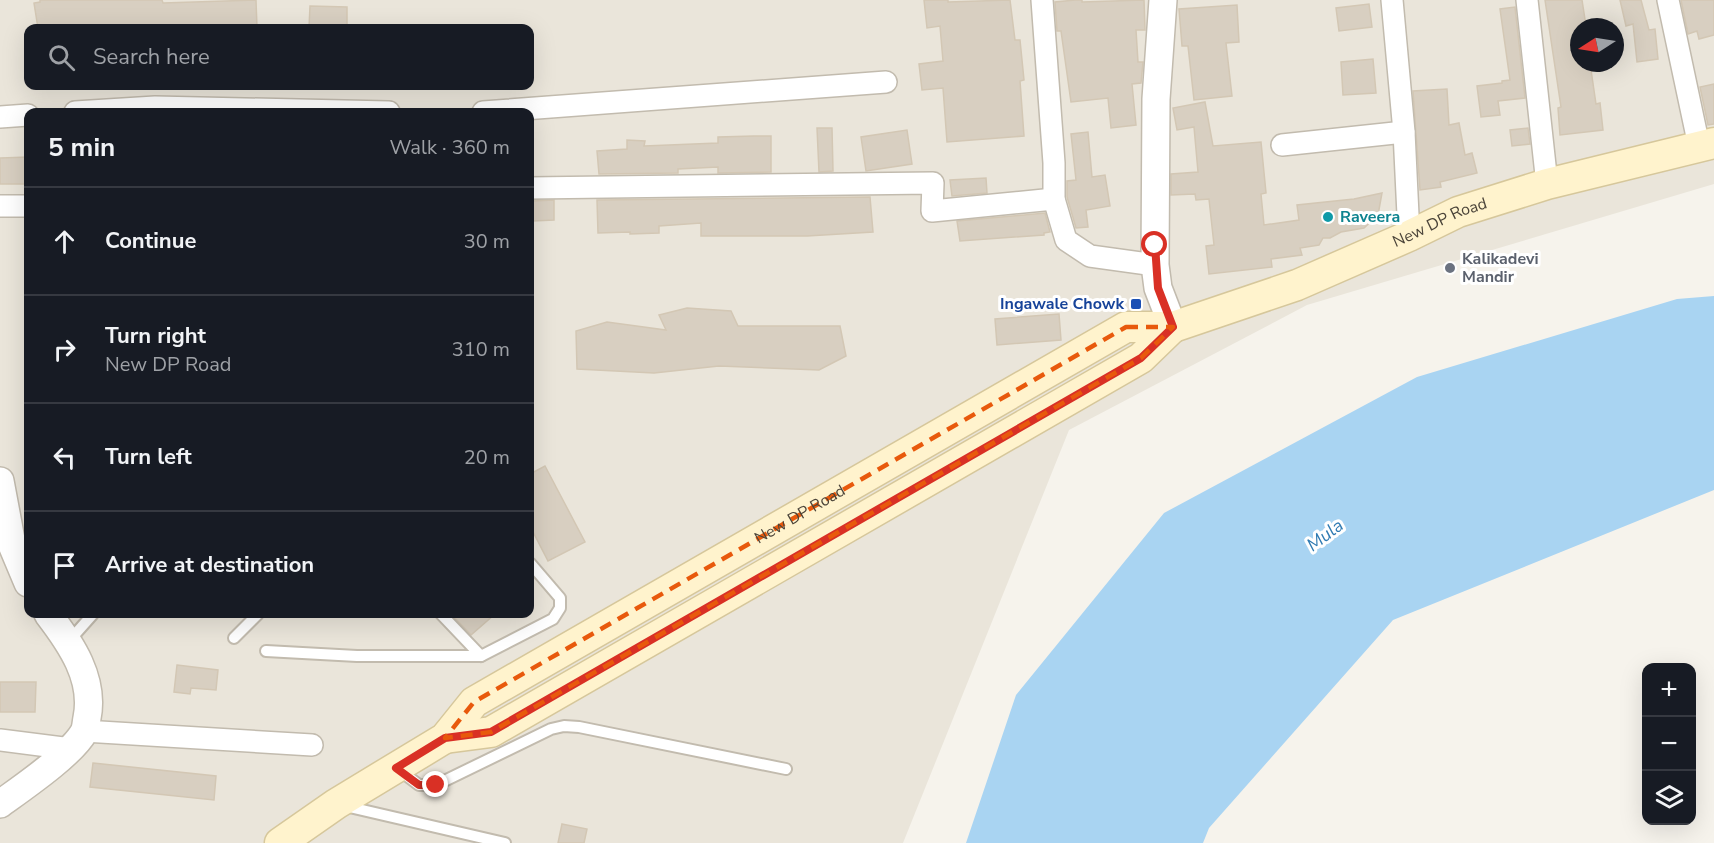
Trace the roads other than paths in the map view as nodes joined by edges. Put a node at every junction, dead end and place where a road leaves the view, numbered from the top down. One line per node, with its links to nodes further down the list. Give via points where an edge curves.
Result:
1 (1042, 0): 17 (street)
2 (1162, 0): 21 (street, via 1156,99)
3 (1392, 0): 12 (street)
4 (1527, 0): 15 (street)
5 (1668, 0): 14 (street)
6 (886, 82): 9 (street)
7 (139, 108): 8 (street)
8 (202, 108)
9 (534, 108)
10 (24, 116): 11 (street)
11 (0, 117)
12 (1404, 132): 13 (street); 20 (street)
13 (1282, 145)
14 (1707, 145): 15 (main road, New DP Road)
15 (1547, 184): 20 (main road, New DP Road, via 1458,212)
16 (534, 188): 17 (street, via 933,183 932,211)
17 (1054, 199): 21 (street, via 1066,240 1090,256)
18 (0, 206): 19 (street)
19 (24, 206)
20 (1409, 236): 22 (main road, New DP Road, via 1297,285)
21 (1155, 265): 22 (street, via 1158,288)
22 (1173, 327): 35 (main road, New DP Road, via 1141,358 491,732); 35 (main road, New DP Road, via 1126,327 474,702)
23 (0, 481): 24 (street)
24 (6, 545): 26 (street)
25 (534, 568): 34 (lane, via 560,598 560,608 552,619)
26 (24, 576)
27 (51, 618): 32 (street)
28 (89, 618): 32 (lane)
29 (254, 618): 31 (lane)
30 (445, 618): 34 (lane)
31 (234, 638)
32 (69, 641): 37 (street, via 84,674 90,704)
33 (266, 651): 34 (lane)
34 (481, 656)
35 (445, 738): 39 (main road, New DP Road)
36 (0, 740): 37 (street)
37 (78, 740): 38 (street); 41 (street)
38 (312, 745)
39 (396, 768): 40 (lane, via 419,785 436,785 564,726); 42 (main road, New DP Road)
40 (786, 769)
41 (0, 804)
42 (336, 804): 43 (main road, New DP Road); 44 (lane)
43 (280, 843)
44 (505, 843)

